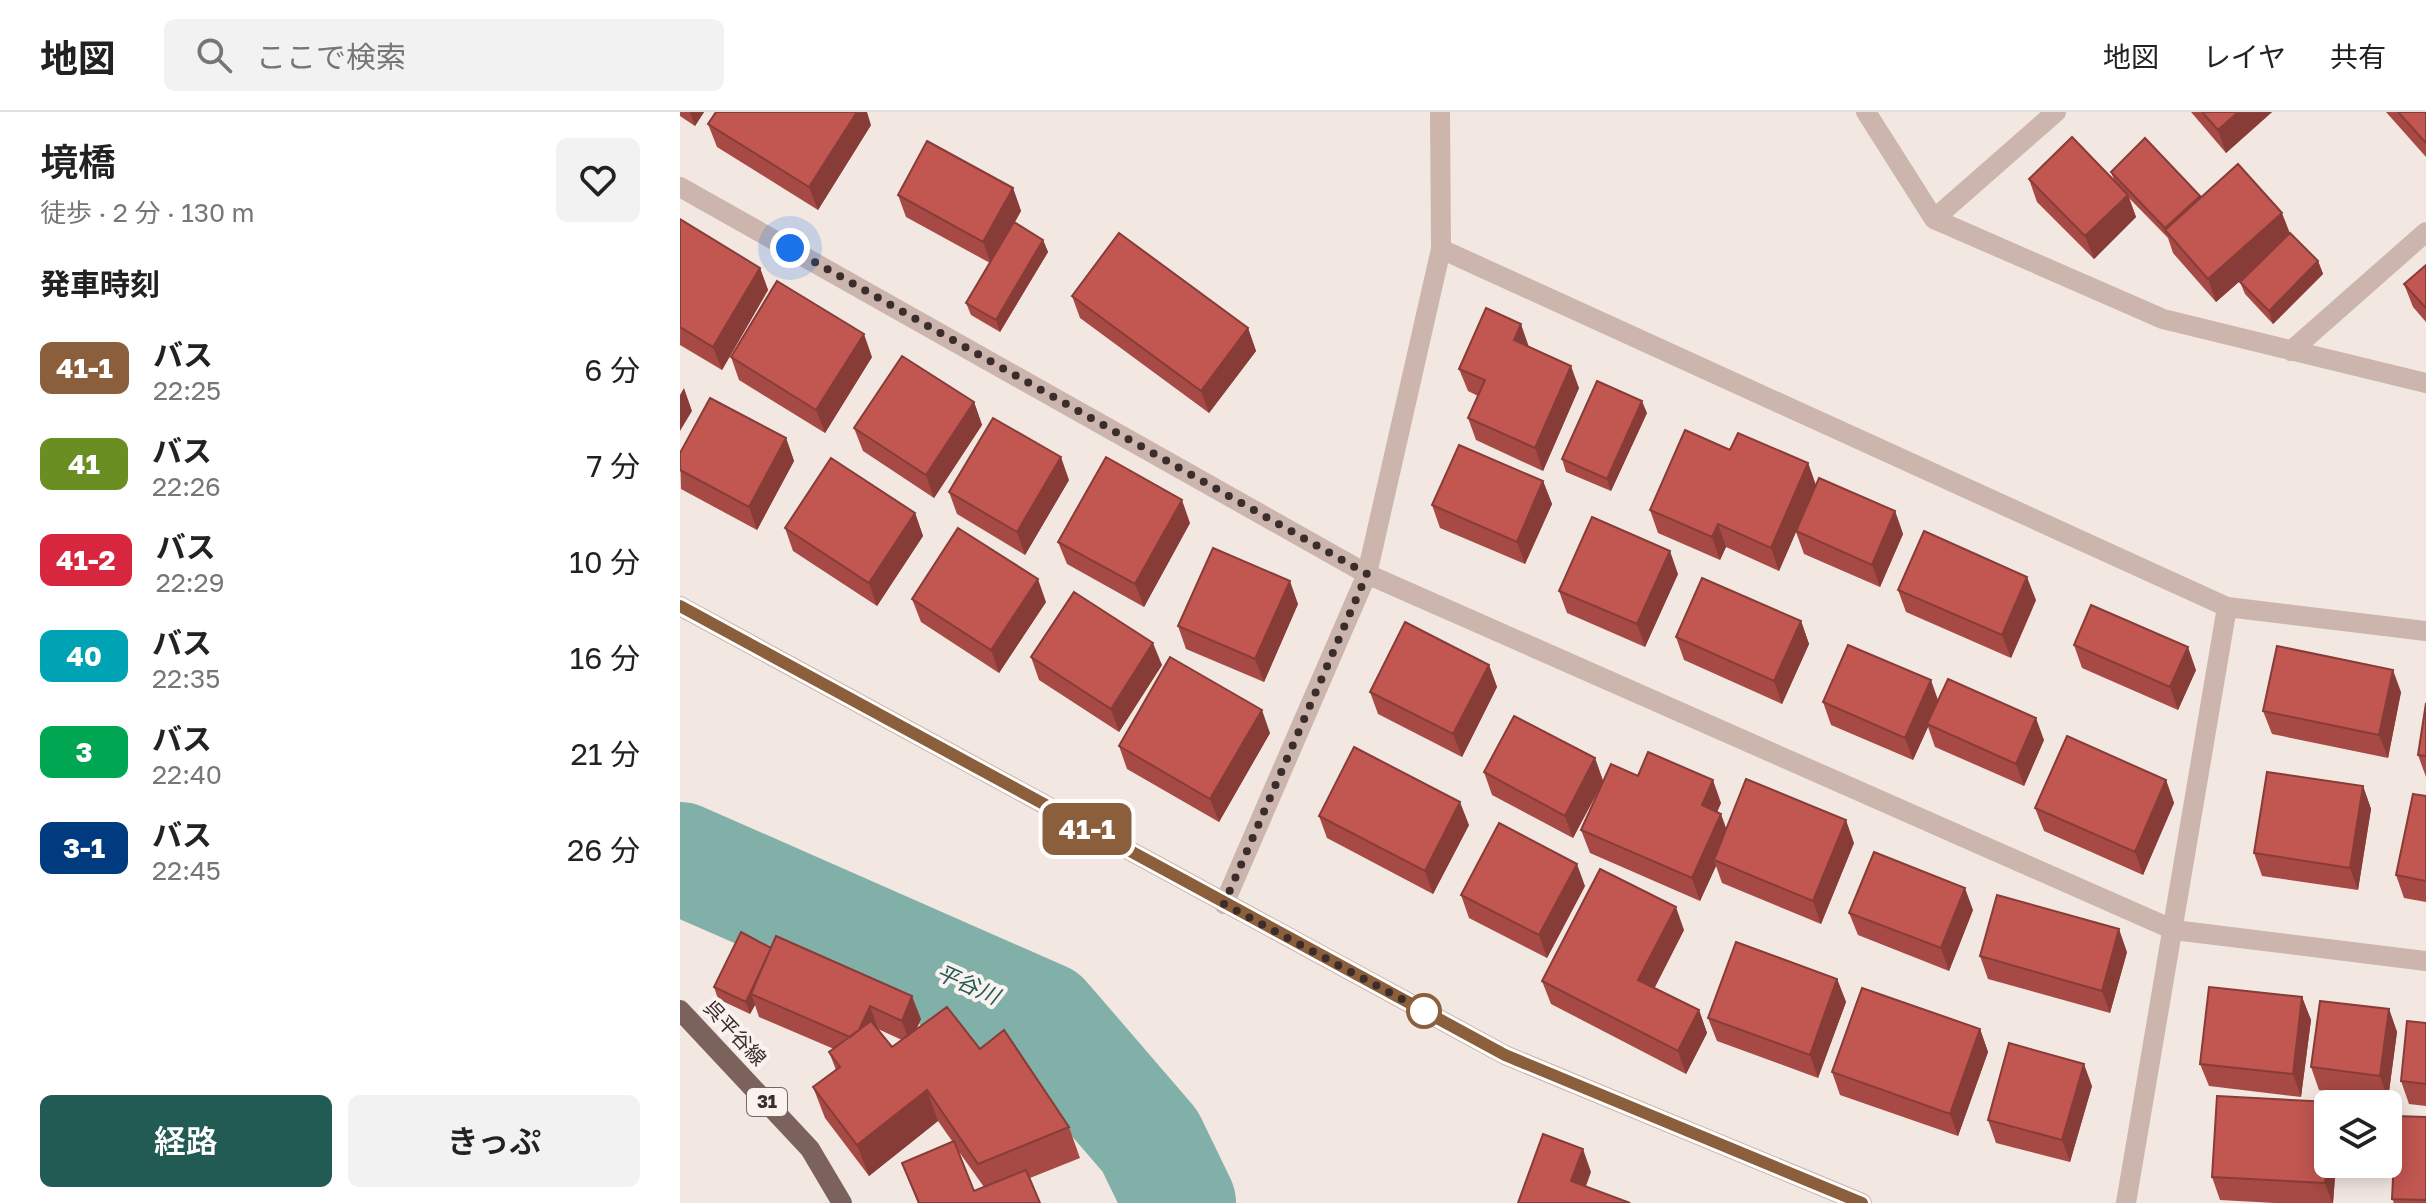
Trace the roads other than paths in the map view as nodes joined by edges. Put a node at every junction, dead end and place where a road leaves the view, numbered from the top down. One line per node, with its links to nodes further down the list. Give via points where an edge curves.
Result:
1 (1440, 112): 7 (street)
2 (1866, 112): 5 (street)
3 (2056, 112): 5 (street)
4 (680, 187): 10 (street)
5 (1934, 219): 8 (street, via 2163,319)
6 (2426, 232): 8 (street)
7 (1441, 249): 10 (street); 12 (street)
8 (2291, 351): 9 (street)
9 (2426, 383)
10 (1367, 574): 14 (street); 15 (street)
11 (680, 606): 14 (street)
12 (2227, 607): 13 (street); 15 (street)
13 (2426, 631)
14 (1224, 904): 18 (street, via 1505,1055)
15 (2174, 930): 16 (street); 20 (street)
16 (2426, 961)
17 (680, 1010): 19 (main road, 呉平谷線 / 31, via 810,1149)
18 (1854, 1202)
19 (842, 1203)
20 (2126, 1203)

